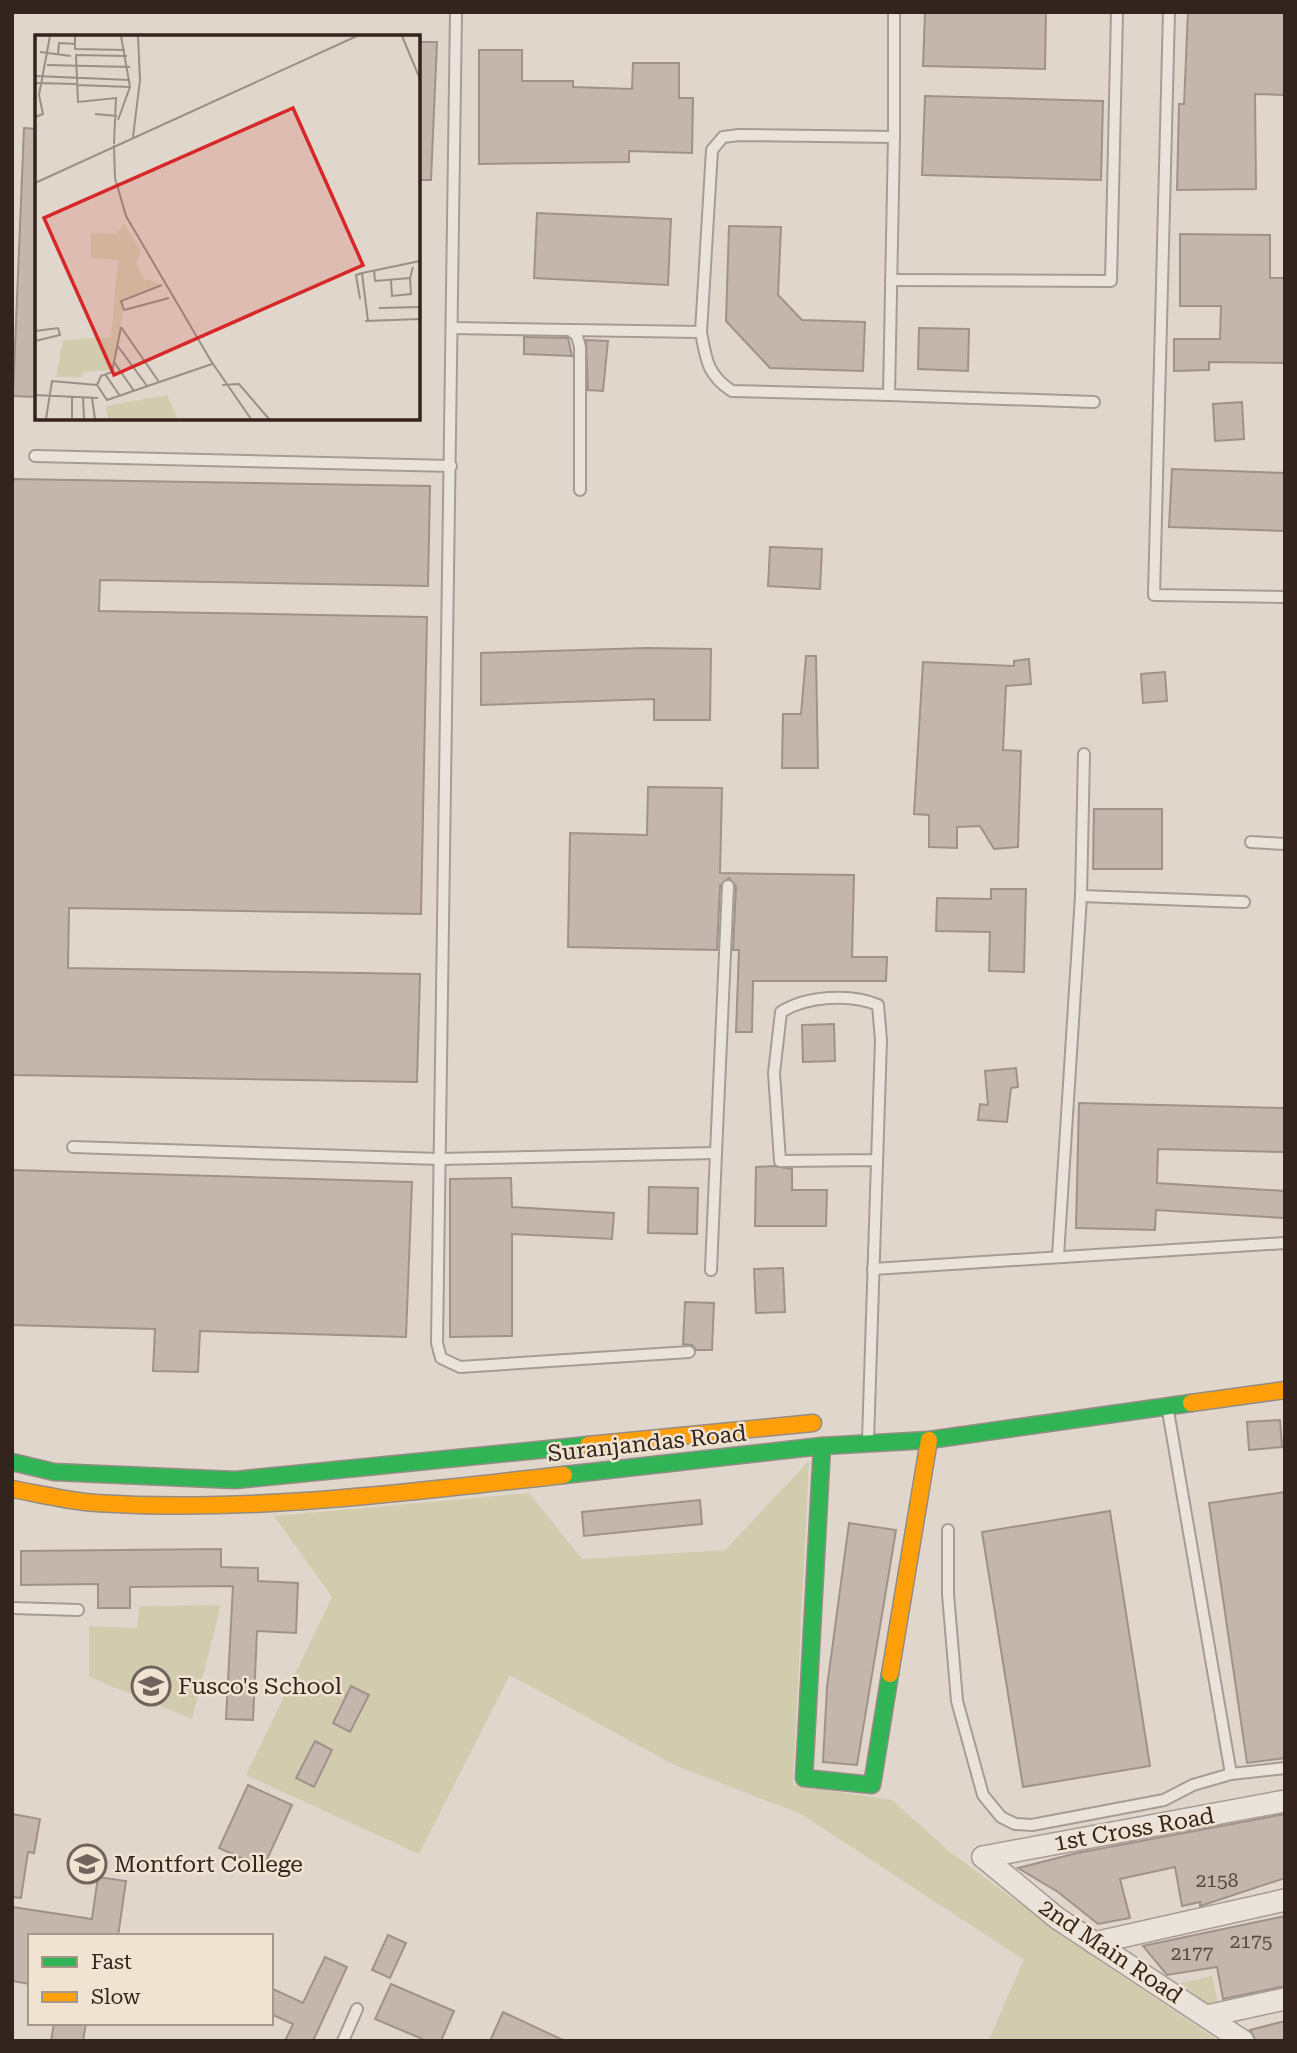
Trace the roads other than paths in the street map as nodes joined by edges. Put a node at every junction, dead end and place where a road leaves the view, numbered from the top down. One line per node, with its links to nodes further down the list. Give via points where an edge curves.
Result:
1 (456, 12): 7 (lane)
2 (894, 12): 5 (lane)
3 (1117, 12): 6 (lane, via 1111,281)
4 (1169, 12): 15 (lane, via 1154,595)
5 (894, 138): 6 (lane); 9 (lane, via 723,137 712,150)
6 (891, 280): 10 (lane)
7 (452, 328): 8 (lane); 13 (lane)
8 (570, 330): 9 (lane); 14 (lane, via 580,346)
9 (701, 332): 10 (lane, via 707,368 732,391)
10 (889, 394): 11 (lane)
11 (1094, 402)
12 (36, 456): 13 (lane)
13 (451, 466): 24 (lane)
14 (580, 490)
15 (1285, 597)
16 (1084, 754): 20 (lane)
17 (1251, 842): 18 (lane)
18 (1285, 844)
19 (728, 886): 23 (lane)
20 (1081, 896): 21 (lane); 27 (lane)
21 (1244, 902)
22 (73, 1147): 24 (lane)
23 (716, 1153): 24 (lane); 29 (lane)
24 (439, 1159): 30 (lane, via 436,1343 447,1364 460,1367)
25 (877, 1160): 25 (lane, via 878,1005 862,998 796,1002 781,1012 774,1073 780,1161); 28 (lane)
26 (1285, 1242): 27 (lane)
27 (1058, 1256): 28 (lane)
28 (873, 1269): 35 (lane)
29 (711, 1270)
30 (689, 1352)
31 (1285, 1390): 32 (main road, Suranjandas Road)
32 (1167, 1405): 34 (main road, Suranjandas Road); 43 (lane)
33 (835, 1422): 37 (main road, Suranjandas Road, via 234,1480 54,1472)
34 (929, 1440): 35 (main road, Suranjandas Road); 36 (main road, via 872,1785 804,1778)
35 (868, 1443): 36 (main road, Suranjandas Road)
36 (822, 1446): 38 (main road, Suranjandas Road, via 386,1495 239,1506 94,1503)
37 (12, 1462)
38 (12, 1489)
39 (948, 1530): 43 (lane, via 957,1701 983,1795 1001,1816 1015,1824 1032,1825 1164,1800)
40 (12, 1608): 41 (lane)
41 (78, 1611)
42 (1285, 1768): 43 (lane)
43 (1231, 1774)
44 (1285, 1801): 45 (street, 1st Cross Road)
45 (983, 1857): 47 (street, 2nd Main Road)
46 (1285, 1900): 47 (street)
47 (1094, 1943): 50 (street, 2nd Main Road)
48 (1285, 1999): 50 (street)
49 (357, 2010): 51 (lane)
50 (1207, 2016): 52 (street, 2nd Main Road)
51 (343, 2041)
52 (1243, 2041)

